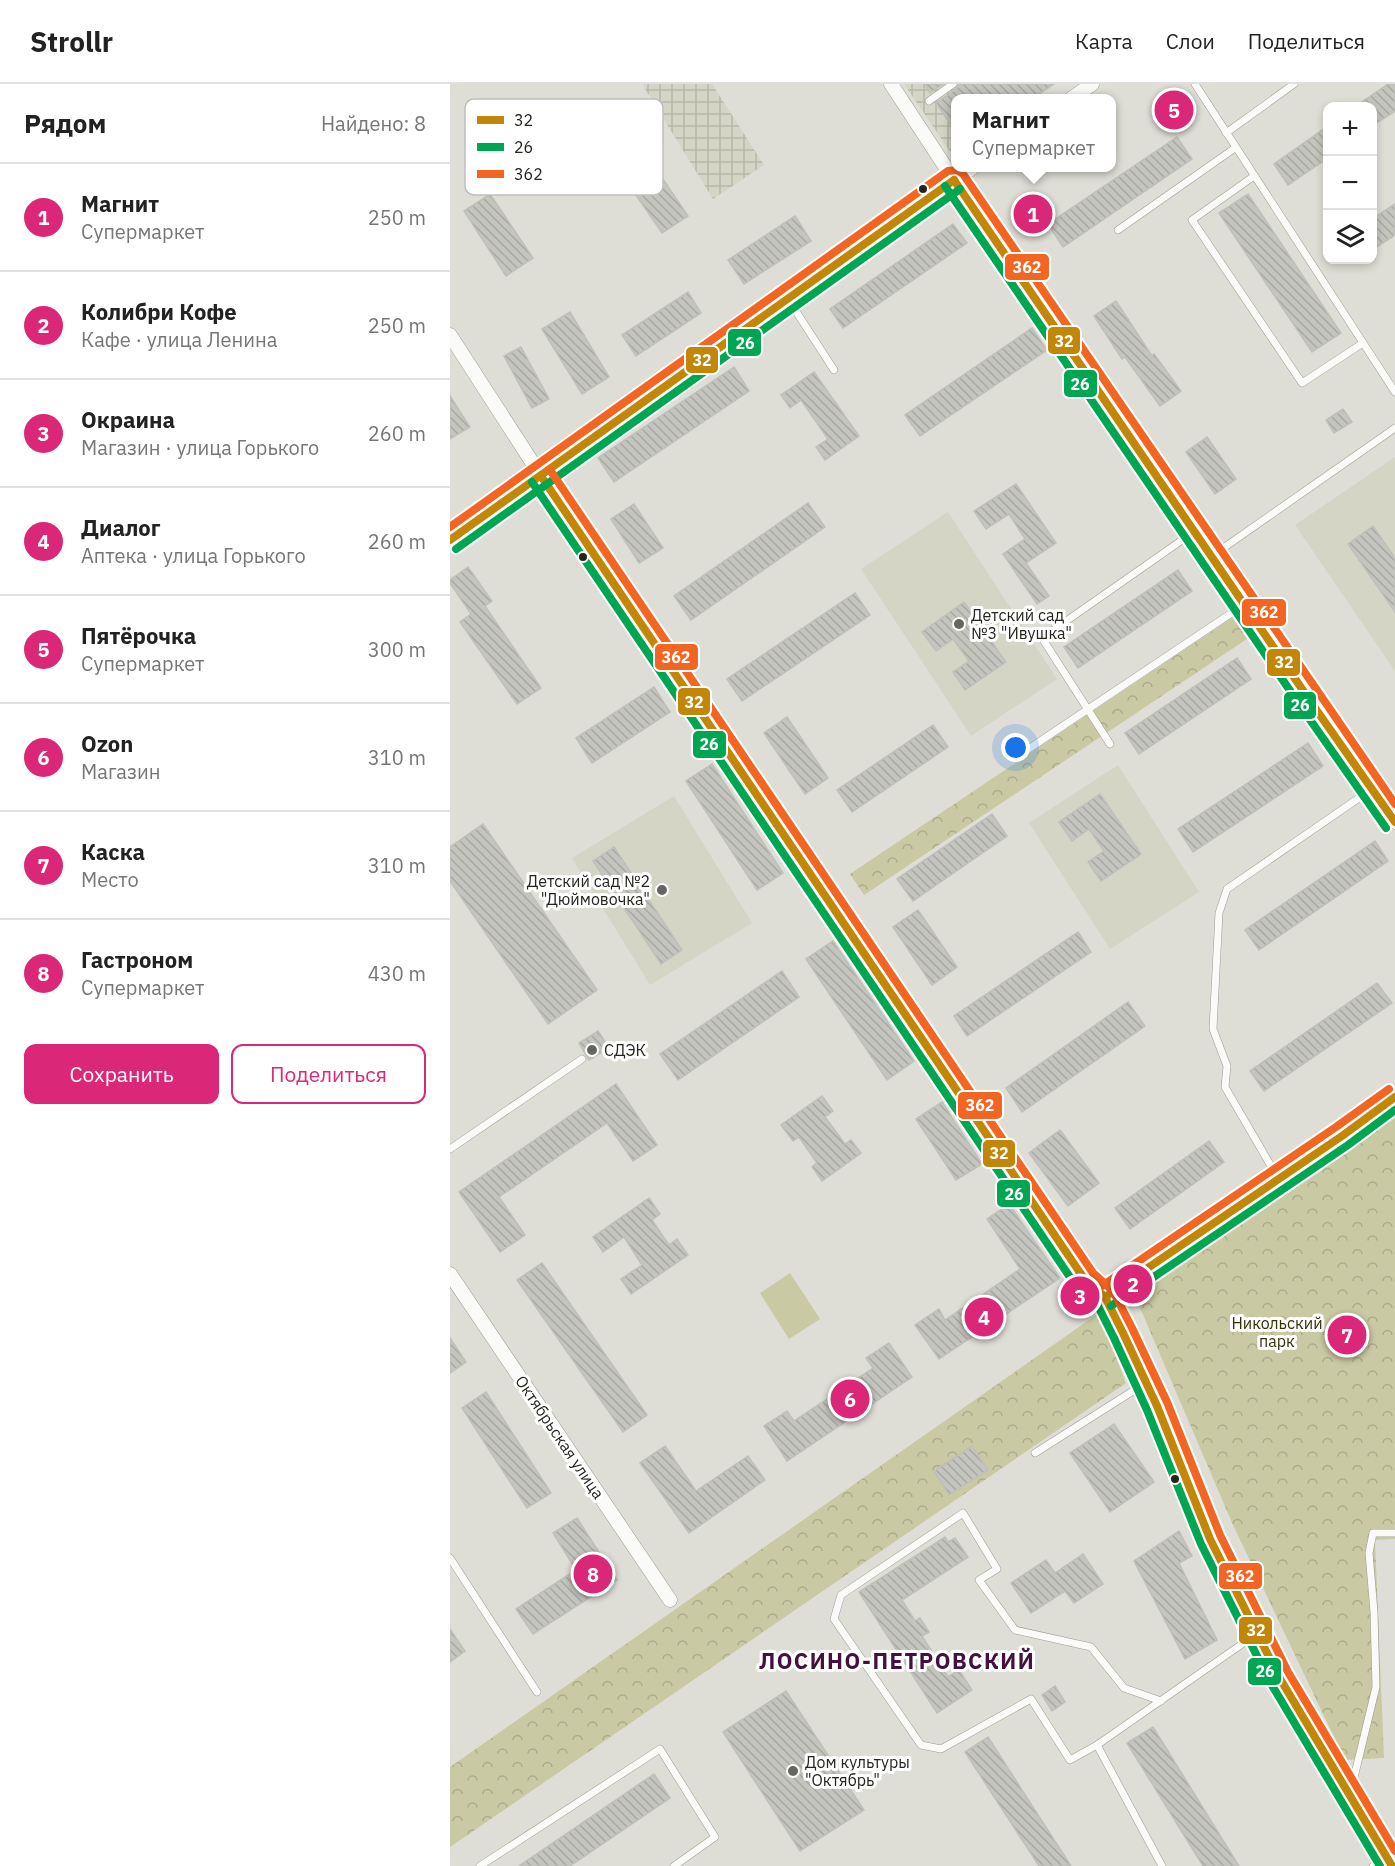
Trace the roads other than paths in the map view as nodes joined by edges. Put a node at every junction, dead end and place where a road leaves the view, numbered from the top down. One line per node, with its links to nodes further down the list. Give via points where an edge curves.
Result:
1 (891, 84): 12 (street)
2 (953, 84): 7 (lane)
3 (1092, 84): 6 (street)
4 (1195, 84): 8 (lane)
5 (1294, 84): 8 (lane)
6 (1078, 94)
7 (929, 101)
8 (1226, 133): 9 (lane)
9 (1235, 148): 11 (lane); 13 (lane)
10 (966, 172): 12 (street)
11 (1254, 176): 16 (lane); 16 (lane, via 1192,220 1302,383)
12 (954, 180): 14 (street); 21 (street)
13 (1118, 230)
14 (788, 299): 17 (lane); 20 (street)
15 (450, 335): 20 (street)
16 (1363, 343): 18 (lane)
17 (834, 370)
18 (1395, 392)
19 (1395, 428): 23 (lane)
20 (541, 476): 22 (street); 35 (street, via 1084,1280)
21 (1195, 531): 23 (street); 25 (lane, via 1042,638)
22 (450, 540)
23 (1212, 556): 24 (street)
24 (1245, 604): 25 (lane); 28 (street)
25 (1089, 709): 26 (lane); 27 (lane)
26 (1110, 744)
27 (1018, 756)
28 (1372, 789): 29 (street); 33 (lane, via 1227,889 1219,913 1213,1029 1227,1066 1225,1087)
29 (1395, 822)
30 (582, 1059): 32 (lane)
31 (1394, 1100): 33 (street)
32 (450, 1149)
33 (1278, 1178): 35 (street)
34 (450, 1274): 40 (street, Октябрьская улица)
35 (1105, 1297): 36 (street)
36 (1146, 1382): 37 (lane); 41 (street, via 1210,1539)
37 (1035, 1453)
38 (1395, 1533): 45 (lane, via 1373,1533 1370,1553 1376,1687)
39 (450, 1558): 42 (lane)
40 (670, 1600)
41 (1257, 1634): 43 (lane); 45 (street)
42 (537, 1692)
43 (1161, 1701): 44 (lane); 44 (lane, via 1124,1689 1091,1647 1015,1630 979,1580 997,1569 963,1514 841,1595 834,1618 921,1745 941,1749 1031,1699 1070,1760)
44 (1097, 1744): 49 (lane)
45 (1350, 1795): 46 (street)
46 (1384, 1863)
47 (480, 1866): 48 (lane, via 660,1749 715,1837)
48 (674, 1866)
49 (1162, 1866)

